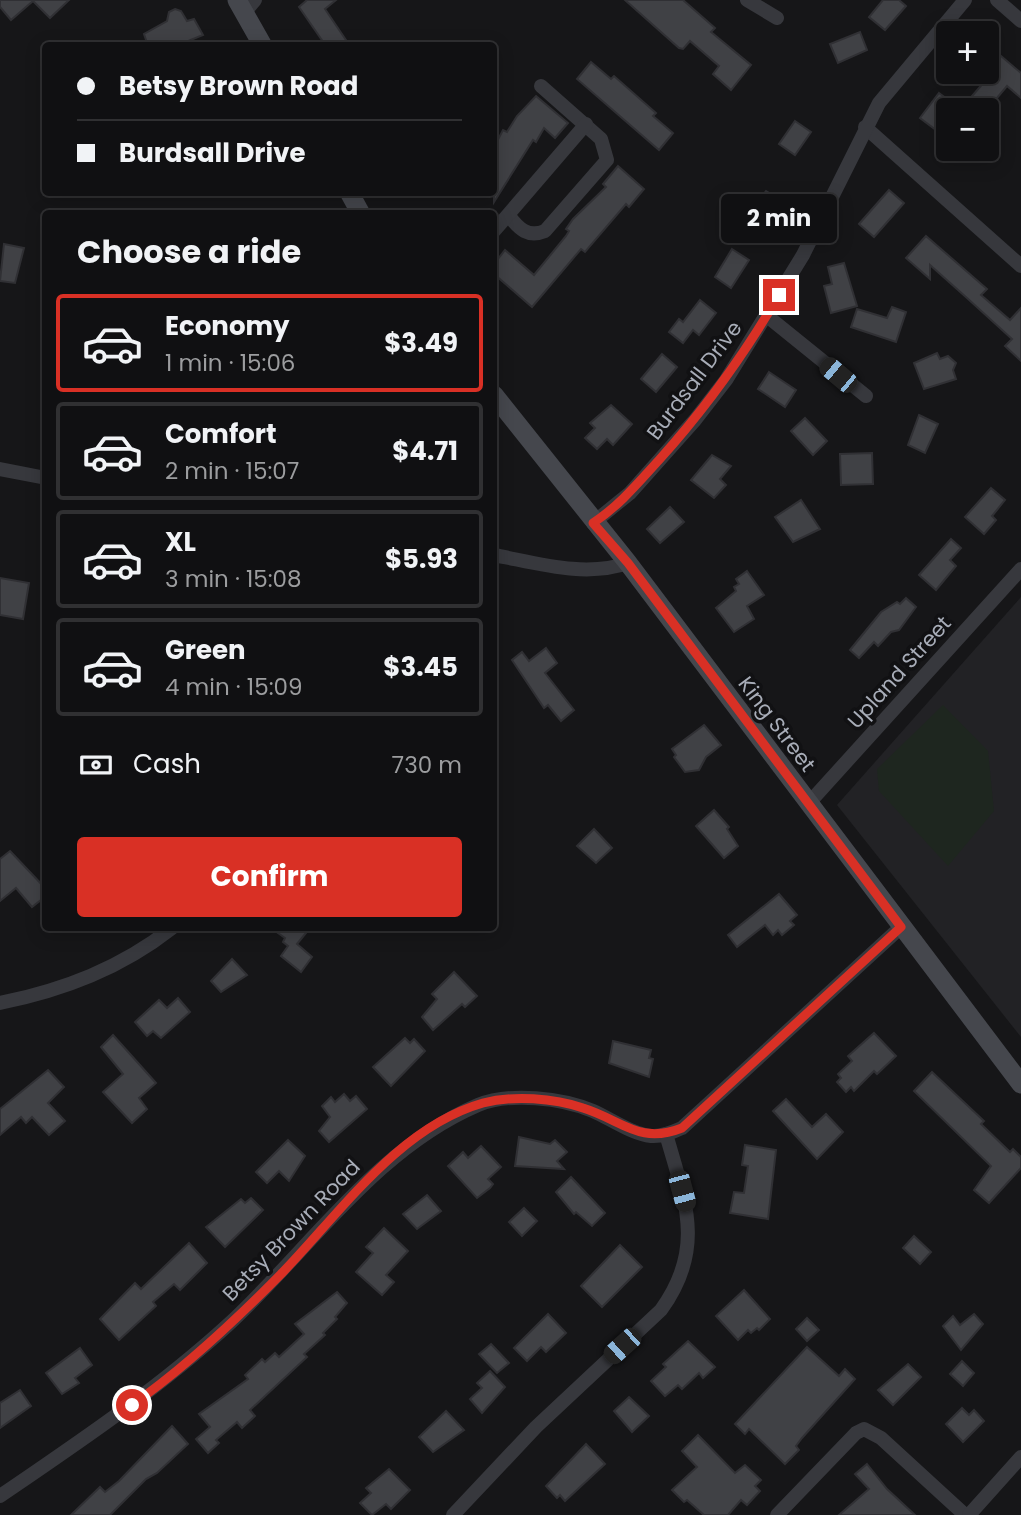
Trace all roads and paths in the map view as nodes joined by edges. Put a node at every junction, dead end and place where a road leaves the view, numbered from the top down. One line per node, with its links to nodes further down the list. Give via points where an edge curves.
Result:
1 (747, 0): 5 (street)
2 (965, 0): 10 (street, Burdsall Drive, via 895,82)
3 (997, 0): 6 (street)
4 (245, 4): 7 (main road)
5 (777, 18)
6 (1021, 20)
7 (261, 42)
8 (541, 86): 9 (street)
9 (586, 124): 11 (street); 11 (street, via 606,147 607,160 595,178 545,232 530,234)
10 (865, 127): 13 (street); 14 (street, Burdsall Drive, via 831,204)
11 (509, 216): 12 (street)
12 (497, 228)
13 (1021, 266)
14 (767, 316): 15 (street); 19 (street, Burdsall Drive, via 695,420 630,492)
15 (866, 396)
16 (497, 399): 19 (main road, King Street)
17 (0, 469): 18 (street)
18 (42, 477)
19 (593, 523): 21 (main road, King Street)
20 (497, 556): 21 (street, via 572,569 611,569)
21 (628, 563): 23 (main road, King Street)
22 (1021, 569): 23 (street, Upland Street)
23 (809, 803): 24 (main road, King Street)
24 (901, 927): 27 (main road, King Street); 28 (street, via 706,1108 682,1128)
25 (168, 931): 26 (street, via 121,964 45,993)
26 (0, 1003)
27 (1021, 1084)
28 (666, 1134): 30 (street, Betsy Brown Road, via 652,1136 583,1108 536,1100 481,1104 443,1122 385,1166 283,1272 173,1372 107,1424); 31 (street, via 690,1232 682,1274 673,1293)
29 (1021, 1457): 33 (street)
30 (0, 1496)
31 (453, 1515)
32 (777, 1515): 33 (street, via 864,1429 881,1438)
33 (967, 1515)

